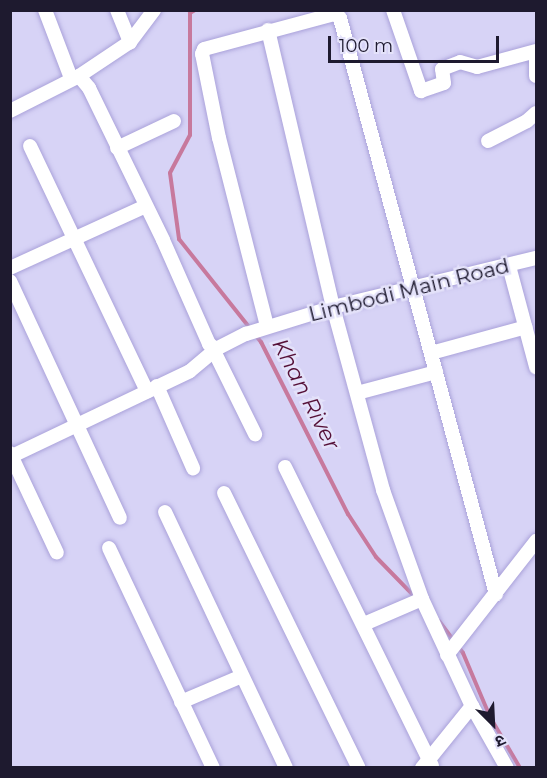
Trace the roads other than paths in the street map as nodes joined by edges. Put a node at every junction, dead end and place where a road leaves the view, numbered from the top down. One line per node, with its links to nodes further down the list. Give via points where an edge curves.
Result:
1 (45, 10): 9 (street)
2 (117, 10): 6 (street)
3 (154, 10): 6 (street)
4 (393, 10): 7 (street, via 421,91 444,83 442,69 460,62 477,67)
5 (268, 30): 22 (street, via 335,14 340,18); 23 (street); 24 (street, via 204,49 201,60)
6 (130, 42): 9 (street)
7 (537, 52): 8 (street)
8 (537, 76)
9 (81, 80): 10 (street); 15 (street)
10 (11, 109)
11 (537, 113): 13 (street)
12 (174, 121): 15 (street)
13 (488, 141)
14 (30, 146): 17 (street)
15 (117, 148): 16 (street)
16 (146, 206): 17 (street); 26 (street)
17 (75, 238): 20 (street); 30 (street)
18 (537, 258): 19 (street, Limbodi Main Road)
19 (509, 266): 22 (street, Limbodi Main Road); 25 (street)
20 (10, 268)
21 (10, 281): 32 (street)
22 (412, 288): 23 (street, Limbodi Main Road); 27 (street)
23 (333, 307): 24 (street, Limbodi Main Road); 31 (street)
24 (266, 327): 26 (street, Limbodi Main Road)
25 (526, 327): 27 (street); 28 (street)
26 (215, 350): 30 (street, Limbodi Main Road, via 190,371); 33 (street)
27 (431, 353): 29 (street)
28 (537, 367)
29 (436, 372): 31 (street); 43 (street)
30 (152, 388): 32 (street, Limbodi Main Road); 36 (street)
31 (357, 393): 44 (street, via 383,490)
32 (77, 425): 34 (street, Limbodi Main Road); 39 (street)
33 (255, 434)
34 (11, 455): 42 (street)
35 (285, 467): 45 (street)
36 (193, 468)
37 (224, 493): 53 (street)
38 (165, 512): 47 (street)
39 (120, 518)
40 (537, 541): 43 (street)
41 (109, 548): 48 (street)
42 (57, 553)
43 (496, 594): 46 (street)
44 (422, 599): 45 (street); 46 (street)
45 (364, 624): 50 (street)
46 (447, 655): 49 (street)
47 (242, 676): 48 (street); 52 (street)
48 (181, 702): 51 (street)
49 (472, 706): 50 (street); 54 (street)
50 (428, 765)
51 (213, 768)
52 (285, 768)
53 (358, 768)
54 (507, 768)

